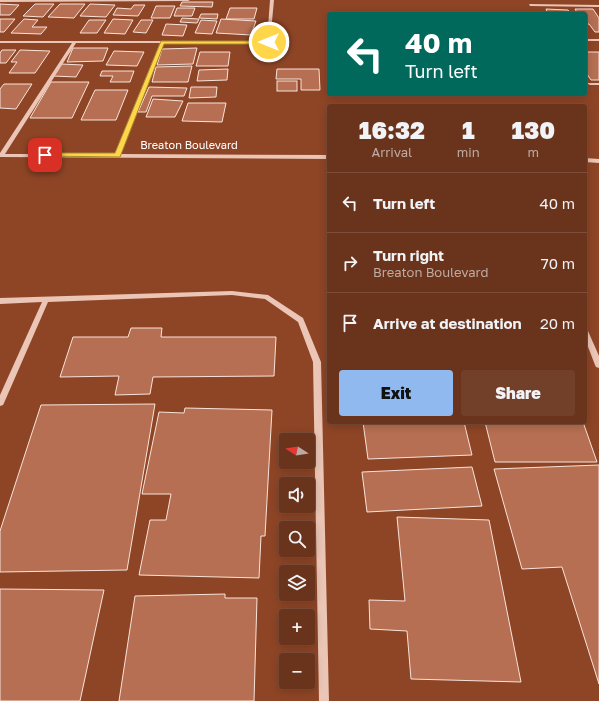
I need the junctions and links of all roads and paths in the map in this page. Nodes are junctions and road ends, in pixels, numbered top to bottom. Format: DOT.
graph roads {
  1 [pos="188,0"];
  2 [pos="272,0"];
  3 [pos="0,2"];
  4 [pos="530,5"];
  5 [pos="599,6"];
  6 [pos="587,40"];
  7 [pos="599,40"];
  8 [pos="0,42"];
  9 [pos="75,42"];
  10 [pos="162,42"];
  11 [pos="590,84"];
  12 [pos="599,84"];
  13 [pos="1,155"];
  14 [pos="117,155"];
  15 [pos="327,156"];
  16 [pos="587,160"];
  17 [pos="599,160"];
  18 [pos="46,300"];
  19 [pos="0,301"];
  20 [pos="587,336"];
  21 [pos="599,365"];
  22 [pos="0,403"];
  23 [pos="324,701"];
  1 -- 3 [label="street"];
  2 -- 10 [label="street"];
  4 -- 5 [label="street"];
  6 -- 7 [label="street"];
  8 -- 9 [label="street"];
  9 -- 10 [label="street"];
  9 -- 13 [label="street"];
  10 -- 14 [label="street"];
  11 -- 12 [label="street"];
  13 -- 14 [label="street, Breaton Boulevard"];
  14 -- 15 [label="street, Breaton Boulevard"];
  16 -- 17 [label="street"];
  18 -- 19 [label="street"];
  18 -- 22 [label="street"];
  18 -- 23 [label="street"];
  20 -- 21 [label="street"];
}
